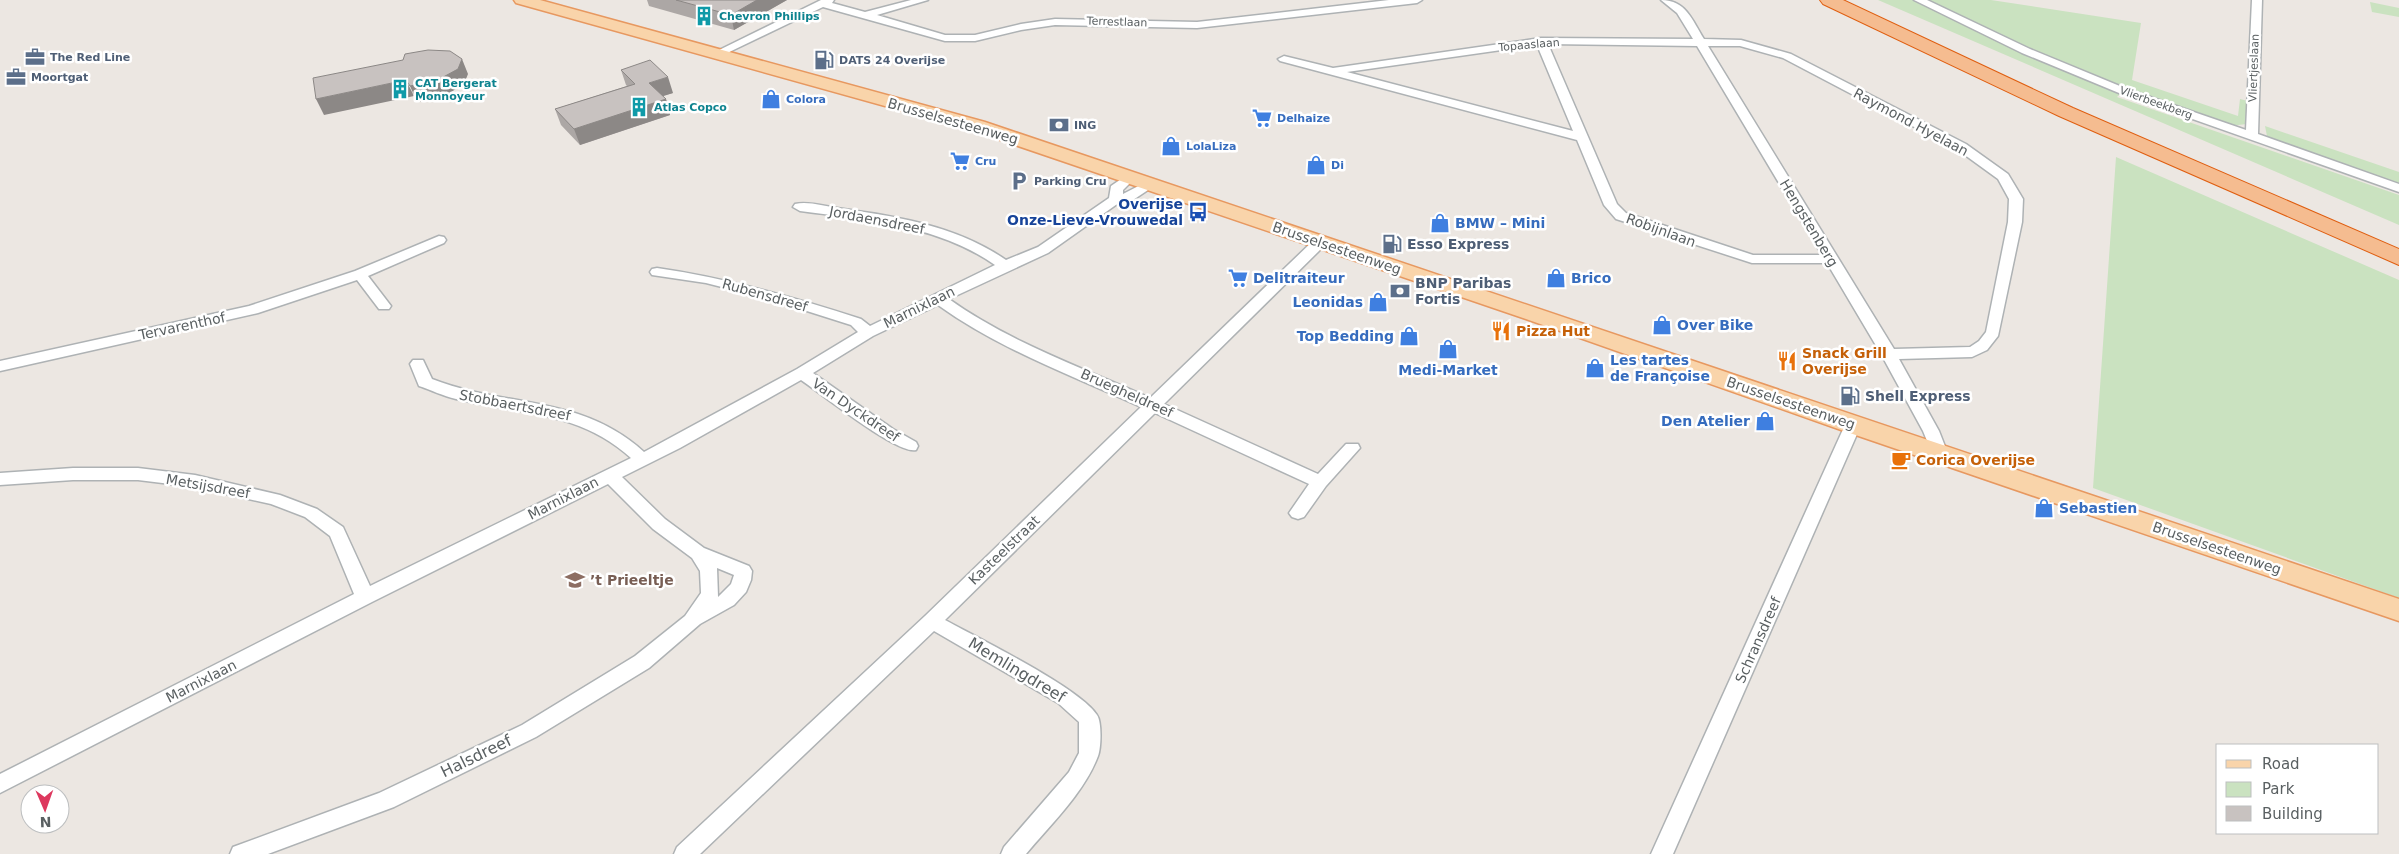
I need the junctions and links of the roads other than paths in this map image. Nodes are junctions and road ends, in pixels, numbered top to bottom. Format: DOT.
graph roads {
  1 [pos="522,0"];
  2 [pos="923,0"];
  3 [pos="1417,0"];
  4 [pos="1666,0"];
  5 [pos="1829,0"];
  6 [pos="1857,0"];
  7 [pos="1919,0"];
  8 [pos="2257,0"];
  9 [pos="826,2"];
  10 [pos="863,15"];
  11 [pos="1541,41"];
  12 [pos="1698,42"];
  13 [pos="717,54"];
  14 [pos="1284,59"];
  15 [pos="1361,66"];
  16 [pos="1334,72"];
  17 [pos="1366,81"];
  18 [pos="1580,137"];
  19 [pos="2252,137"];
  20 [pos="1130,177"];
  21 [pos="1150,184"];
  22 [pos="2399,188"];
  23 [pos="1116,199"];
  24 [pos="800,207"];
  25 [pos="439,240"];
  26 [pos="1320,242"];
  27 [pos="2399,242"];
  28 [pos="2399,258"];
  29 [pos="1832,259"];
  30 [pos="1005,266"];
  31 [pos="656,272"];
  32 [pos="360,274"];
  33 [pos="938,298"];
  34 [pos="384,306"];
  35 [pos="868,333"];
  36 [pos="1889,354"];
  37 [pos="418,364"];
  38 [pos="0,366"];
  39 [pos="802,374"];
  40 [pos="1154,404"];
  41 [pos="1852,425"];
  42 [pos="910,446"];
  43 [pos="1352,448"];
  44 [pos="1940,454"];
  45 [pos="643,460"];
  46 [pos="609,475"];
  47 [pos="0,479"];
  48 [pos="1320,482"];
  49 [pos="1298,513"];
  50 [pos="698,553"];
  51 [pos="365,598"];
  52 [pos="2399,610"];
  53 [pos="692,621"];
  54 [pos="932,621"];
  55 [pos="0,784"];
  56 [pos="241,854"];
  57 [pos="685,854"];
  58 [pos="1012,854"];
  59 [pos="1662,854"];
  1 -- 13 [label="main road, Brusselsesteenweg"];
  2 -- 10 [label="street"];
  3 -- 10 [label="street, Terrestlaan"];
  4 -- 12 [label="street, Hengstenberg"];
  5 -- 28 [label="highway"];
  6 -- 27 [label="highway"];
  7 -- 19 [label="street, Vlierbeekberg"];
  8 -- 19 [label="street, Vliertjeslaan"];
  9 -- 10 [label="street, Terrestlaan"];
  9 -- 13 [label="street"];
  11 -- 12 [label="street, Topaaslaan"];
  11 -- 15 [label="street, Topaaslaan"];
  11 -- 18 [label="street, Robijnlaan"];
  12 -- 29 [label="street, Hengstenberg"];
  12 -- 36 [label="street, Raymond Hyelaan"];
  13 -- 20 [label="main road, Brusselsesteenweg"];
  14 -- 16 [label="street, Topaaslaan"];
  15 -- 16 [label="street, Topaaslaan"];
  15 -- 17 [label="street"];
  16 -- 17 [label="street, Topaaslaan"];
  17 -- 18 [label="street, Topaaslaan"];
  18 -- 29 [label="street, Robijnlaan"];
  19 -- 22 [label="street, Vlierbeekberg"];
  20 -- 21 [label="main road, Brusselsesteenweg"];
  20 -- 23 [label="street, Marnixlaan"];
  21 -- 23 [label="street, Marnixlaan"];
  21 -- 26 [label="main road, Brusselsesteenweg"];
  23 -- 30 [label="street, Marnixlaan"];
  24 -- 30 [label="street, Jordaensdreef"];
  25 -- 32 [label="street, Tervarenthof"];
  26 -- 40 [label="street, Kasteelstraat"];
  26 -- 41 [label="main road, Brusselsesteenweg"];
  29 -- 36 [label="street, Hengstenberg"];
  30 -- 33 [label="street, Marnixlaan"];
  31 -- 35 [label="street, Rubensdreef"];
  32 -- 34 [label="street"];
  32 -- 38 [label="street, Tervarenthof"];
  33 -- 35 [label="street, Marnixlaan"];
  33 -- 40 [label="street, Bruegheldreef"];
  35 -- 39 [label="street, Marnixlaan"];
  36 -- 44 [label="street, Hengstenberg"];
  37 -- 45 [label="street, Stobbaertsdreef"];
  39 -- 42 [label="street, Van Dyckdreef"];
  39 -- 45 [label="street, Marnixlaan"];
  40 -- 48 [label="street, Bruegheldreef"];
  40 -- 54 [label="street, Kasteelstraat"];
  41 -- 44 [label="main road, Brusselsesteenweg"];
  41 -- 59 [label="street, Schransdreef"];
  43 -- 48 [label="street"];
  44 -- 52 [label="main road, Brusselsesteenweg"];
  45 -- 46 [label="street, Marnixlaan"];
  46 -- 50 [label="street, Halsdreef"];
  46 -- 51 [label="street, Marnixlaan"];
  47 -- 51 [label="street, Metsijsdreef"];
  48 -- 49 [label="street"];
  50 -- 53 [label="street, Halsdreef"];
  50 -- 53 [label="street, Halsdreef"];
  51 -- 55 [label="street, Marnixlaan"];
  53 -- 56 [label="street, Halsdreef"];
  54 -- 57 [label="street, Kasteelstraat"];
  54 -- 58 [label="street, Memlingdreef"];
}
